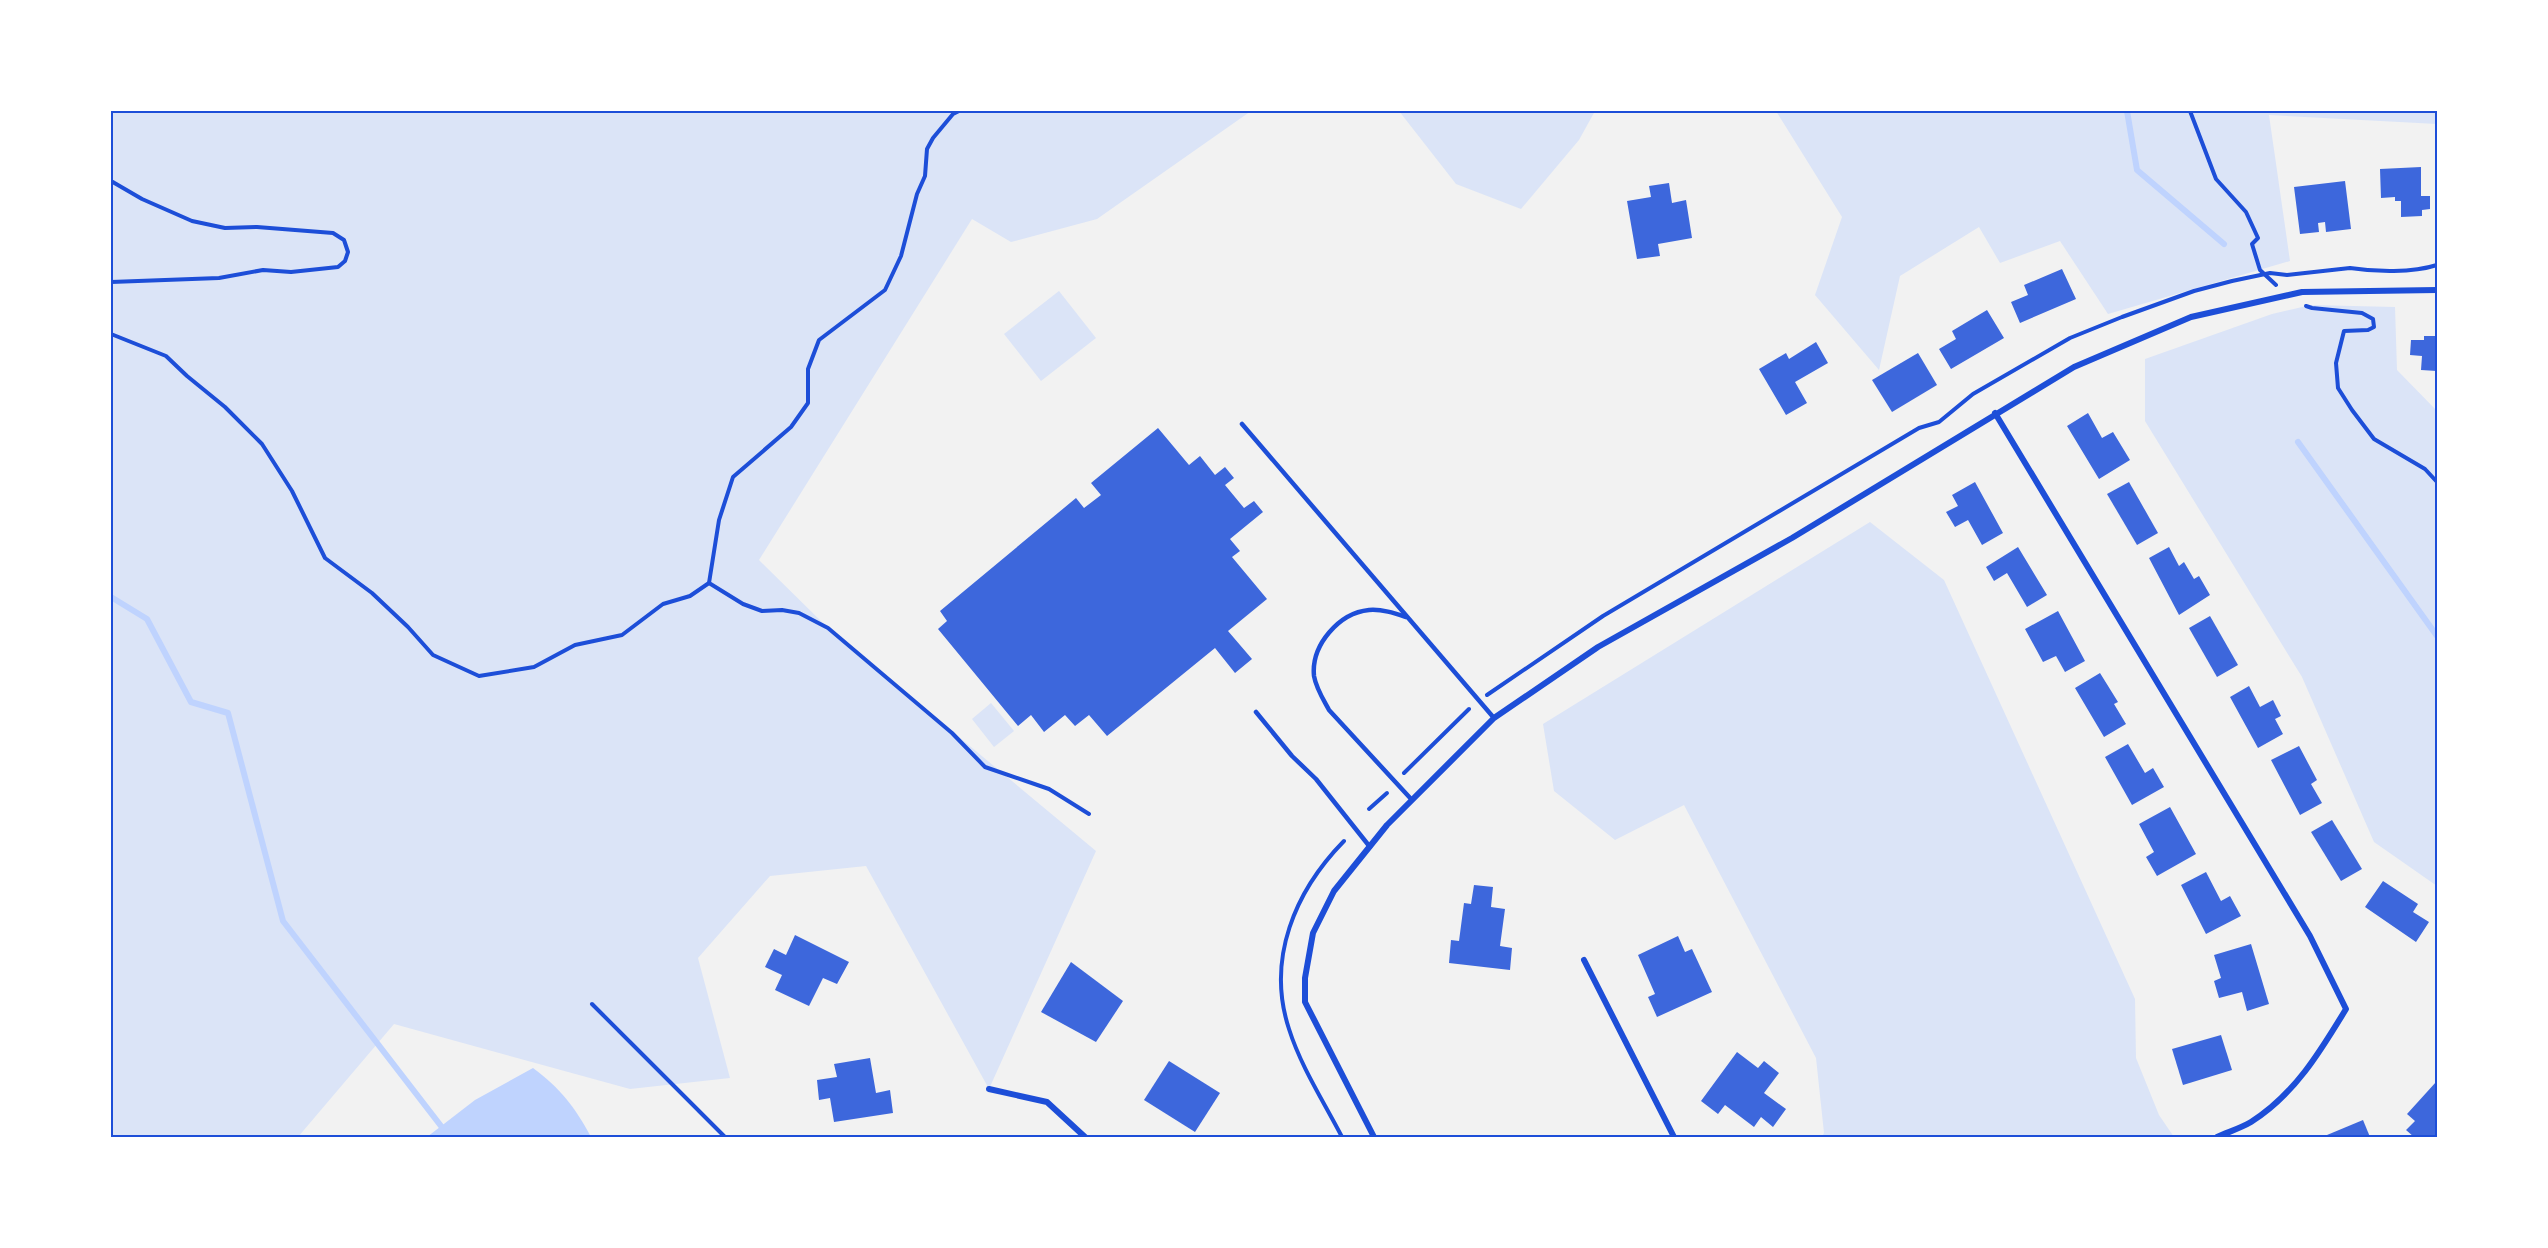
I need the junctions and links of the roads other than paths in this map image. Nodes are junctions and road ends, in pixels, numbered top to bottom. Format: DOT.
graph roads {
  1 [pos="2437,290"];
  2 [pos="1995,413"];
  3 [pos="1242,424"];
  4 [pos="1409,618"];
  5 [pos="1256,712"];
  6 [pos="1494,718"];
  7 [pos="1412,800"];
  8 [pos="1370,847"];
  9 [pos="1584,960"];
  10 [pos="988,1089"];
  11 [pos="1085,1137"];
  12 [pos="1374,1137"];
  13 [pos="1674,1137"];
  14 [pos="2217,1137"];
  1 -- 2 [label="street"];
  2 -- 6 [label="street"];
  2 -- 14 [label="street"];
  3 -- 4 [label="lane"];
  4 -- 6 [label="lane"];
  4 -- 7 [label="lane"];
  5 -- 8 [label="lane"];
  6 -- 7 [label="street"];
  7 -- 8 [label="street"];
  8 -- 12 [label="street"];
  9 -- 13 [label="street"];
  10 -- 11 [label="street"];
}
